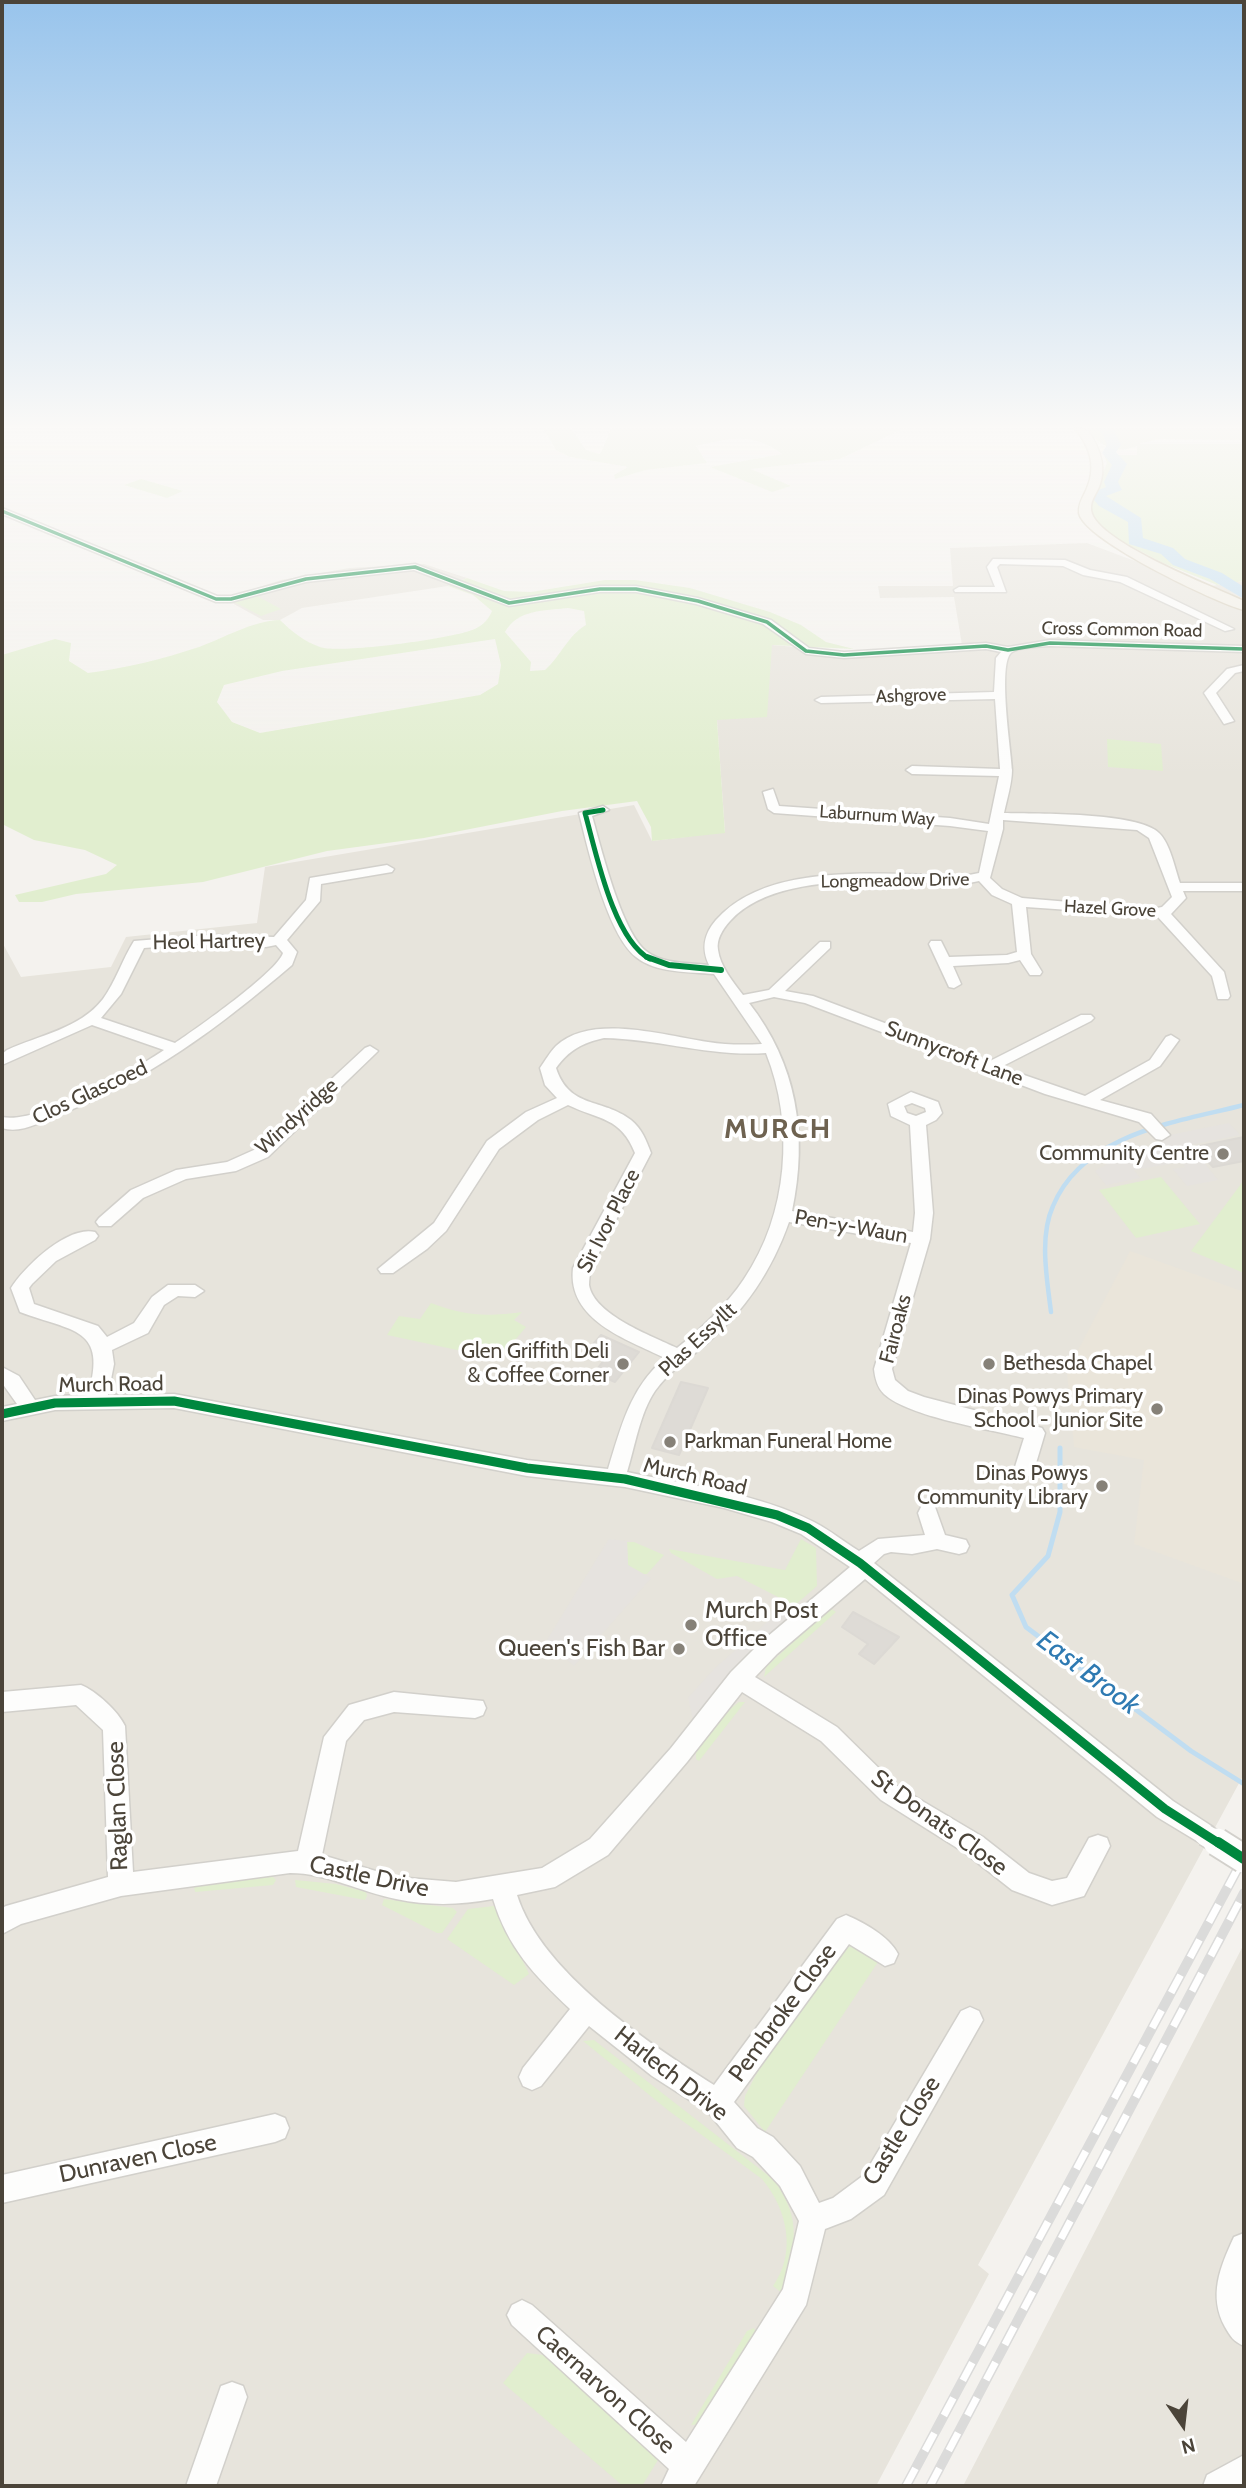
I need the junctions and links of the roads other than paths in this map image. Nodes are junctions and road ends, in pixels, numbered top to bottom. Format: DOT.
graph roads {
  1 [pos="83,544"];
  2 [pos="1117,544"];
  3 [pos="959,590"];
  4 [pos="1244,606"];
  5 [pos="1244,624"];
  6 [pos="1229,629"];
  7 [pos="1183,646"];
  8 [pos="1244,649"];
  9 [pos="1008,650"];
  10 [pos="1244,668"];
  11 [pos="1001,695"];
  12 [pos="821,699"];
  13 [pos="1228,721"];
  14 [pos="912,769"];
  15 [pos="1006,773"];
  16 [pos="769,792"];
  17 [pos="603,810"];
  18 [pos="997,822"];
  19 [pos="387,869"];
  20 [pos="983,878"];
  21 [pos="1176,887"];
  22 [pos="1244,887"];
  23 [pos="1019,902"];
  24 [pos="1161,912"];
  25 [pos="279,940"];
  26 [pos="936,944"];
  27 [pos="825,945"];
  28 [pos="1024,954"];
  29 [pos="944,962"];
  30 [pos="721,970"];
  31 [pos="1035,972"];
  32 [pos="954,984"];
  33 [pos="774,993"];
  34 [pos="1223,996"];
  35 [pos="741,1000"];
  36 [pos="1086,1018"];
  37 [pos="91,1019"];
  38 [pos="1171,1040"];
  39 [pos="770,1048"];
  40 [pos="175,1049"];
  41 [pos="370,1051"];
  42 [pos="2,1060"];
  43 [pos="987,1068"];
  44 [pos="567,1099"];
  45 [pos="1089,1100"];
  46 [pos="2,1122"];
  47 [pos="918,1122"];
  48 [pos="1161,1135"];
  49 [pos="782,1214"];
  50 [pos="921,1239"];
  51 [pos="387,1269"];
  52 [pos="195,1291"];
  53 [pos="105,1346"];
  54 [pos="680,1357"];
  55 [pos="2,1374"];
  56 [pos="96,1402"];
  57 [pos="29,1406"];
  58 [pos="2,1414"];
  59 [pos="1024,1469"];
  60 [pos="615,1478"];
  61 [pos="928,1513"];
  62 [pos="937,1541"];
  63 [pos="959,1546"];
  64 [pos="862,1565"];
  65 [pos="739,1679"];
  66 [pos="2,1702"];
  67 [pos="475,1708"];
  68 [pos="1098,1846"];
  69 [pos="1244,1859"];
  70 [pos="308,1862"];
  71 [pos="121,1885"];
  72 [pos="502,1887"];
  73 [pos="2,1922"];
  74 [pos="885,1954"];
  75 [pos="587,2008"];
  76 [pos="970,2020"];
  77 [pos="532,2077"];
  78 [pos="717,2103"];
  79 [pos="275,2129"];
  80 [pos="2,2189"];
  81 [pos="813,2219"];
  82 [pos="1244,2247"];
  83 [pos="522,2315"];
  84 [pos="1244,2331"];
  85 [pos="232,2397"];
  86 [pos="1244,2470"];
  87 [pos="682,2476"];
  88 [pos="201,2486"];
  89 [pos="1218,2486"];
  1 -- 9 [label="street, Cross Common Road"];
  2 -- 4 [label="main road"];
  3 -- 6 [label="street"];
  5 -- 6 [label="street, Cross Common Road"];
  6 -- 7 [label="street, Cross Common Road"];
  7 -- 8 [label="street, Cross Common Road"];
  7 -- 9 [label="street, Cross Common Road"];
  9 -- 11 [label="street, Longmeadow Drive"];
  10 -- 13 [label="street"];
  11 -- 12 [label="street, Ashgrove"];
  11 -- 15 [label="street, Longmeadow Drive"];
  14 -- 15 [label="street"];
  15 -- 18 [label="street, Longmeadow Drive"];
  16 -- 18 [label="street, Laburnum Way"];
  17 -- 30 [label="street"];
  18 -- 20 [label="street, Longmeadow Drive"];
  18 -- 21 [label="street, Hazel Grove"];
  19 -- 25 [label="street, Heol Hartrey"];
  20 -- 23 [label="street, Hazel Grove"];
  20 -- 30 [label="street, Longmeadow Drive"];
  21 -- 22 [label="street"];
  21 -- 24 [label="street, Hazel Grove"];
  23 -- 24 [label="street, Hazel Grove"];
  23 -- 28 [label="street"];
  24 -- 34 [label="street"];
  25 -- 37 [label="street, Heol Hartrey"];
  25 -- 40 [label="street, Clos Glascoed"];
  26 -- 29 [label="street"];
  27 -- 33 [label="street"];
  28 -- 29 [label="street"];
  28 -- 31 [label="street"];
  29 -- 32 [label="street"];
  30 -- 35 [label="street, Plas Essyllt"];
  33 -- 35 [label="street, Sunnycroft Lane"];
  33 -- 43 [label="street, Sunnycroft Lane"];
  35 -- 39 [label="street, Plas Essyllt"];
  36 -- 43 [label="street"];
  37 -- 40 [label="street, Clos Glascoed"];
  37 -- 42 [label="street, Heol Hartrey"];
  38 -- 45 [label="street"];
  39 -- 44 [label="street"];
  39 -- 49 [label="street, Plas Essyllt"];
  40 -- 46 [label="street, Clos Glascoed"];
  41 -- 53 [label="street, Windyridge"];
  43 -- 45 [label="street, Sunnycroft Lane"];
  44 -- 51 [label="street"];
  44 -- 54 [label="street, Sir Ivor Place"];
  45 -- 48 [label="street, Sunnycroft Lane"];
  47 -- 50 [label="street, Fairoaks"];
  49 -- 50 [label="street, Pen-y-Waun"];
  49 -- 54 [label="street, Plas Essyllt"];
  50 -- 59 [label="street, Fairoaks"];
  52 -- 53 [label="street"];
  53 -- 56 [label="street"];
  54 -- 60 [label="street, Plas Essyllt"];
  55 -- 57 [label="street, Murch Road"];
  56 -- 57 [label="street, Murch Road"];
  56 -- 60 [label="street, Murch Road"];
  57 -- 58 [label="street"];
  60 -- 64 [label="street, Murch Road"];
  61 -- 62 [label="street"];
  62 -- 63 [label="street, Castle Drive"];
  62 -- 64 [label="street, Castle Drive"];
  64 -- 65 [label="street, Castle Drive"];
  64 -- 69 [label="street, Murch Road, bridge"];
  65 -- 68 [label="street, St Donats Close"];
  65 -- 72 [label="street, Castle Drive"];
  66 -- 71 [label="street, Raglan Close"];
  67 -- 70 [label="street"];
  70 -- 71 [label="street, Castle Drive"];
  70 -- 72 [label="street, Castle Drive"];
  71 -- 73 [label="street, Castle Drive"];
  72 -- 75 [label="street, Harlech Drive"];
  74 -- 78 [label="street, Pembroke Close"];
  75 -- 77 [label="street"];
  75 -- 78 [label="street, Harlech Drive"];
  76 -- 81 [label="street, Castle Close"];
  78 -- 81 [label="street, Harlech Drive"];
  79 -- 80 [label="street, Dunraven Close"];
  81 -- 87 [label="street"];
  82 -- 84 [label="street"];
  83 -- 87 [label="street, Caernarvon Close"];
  85 -- 88 [label="street"];
  86 -- 89 [label="street"];
}
